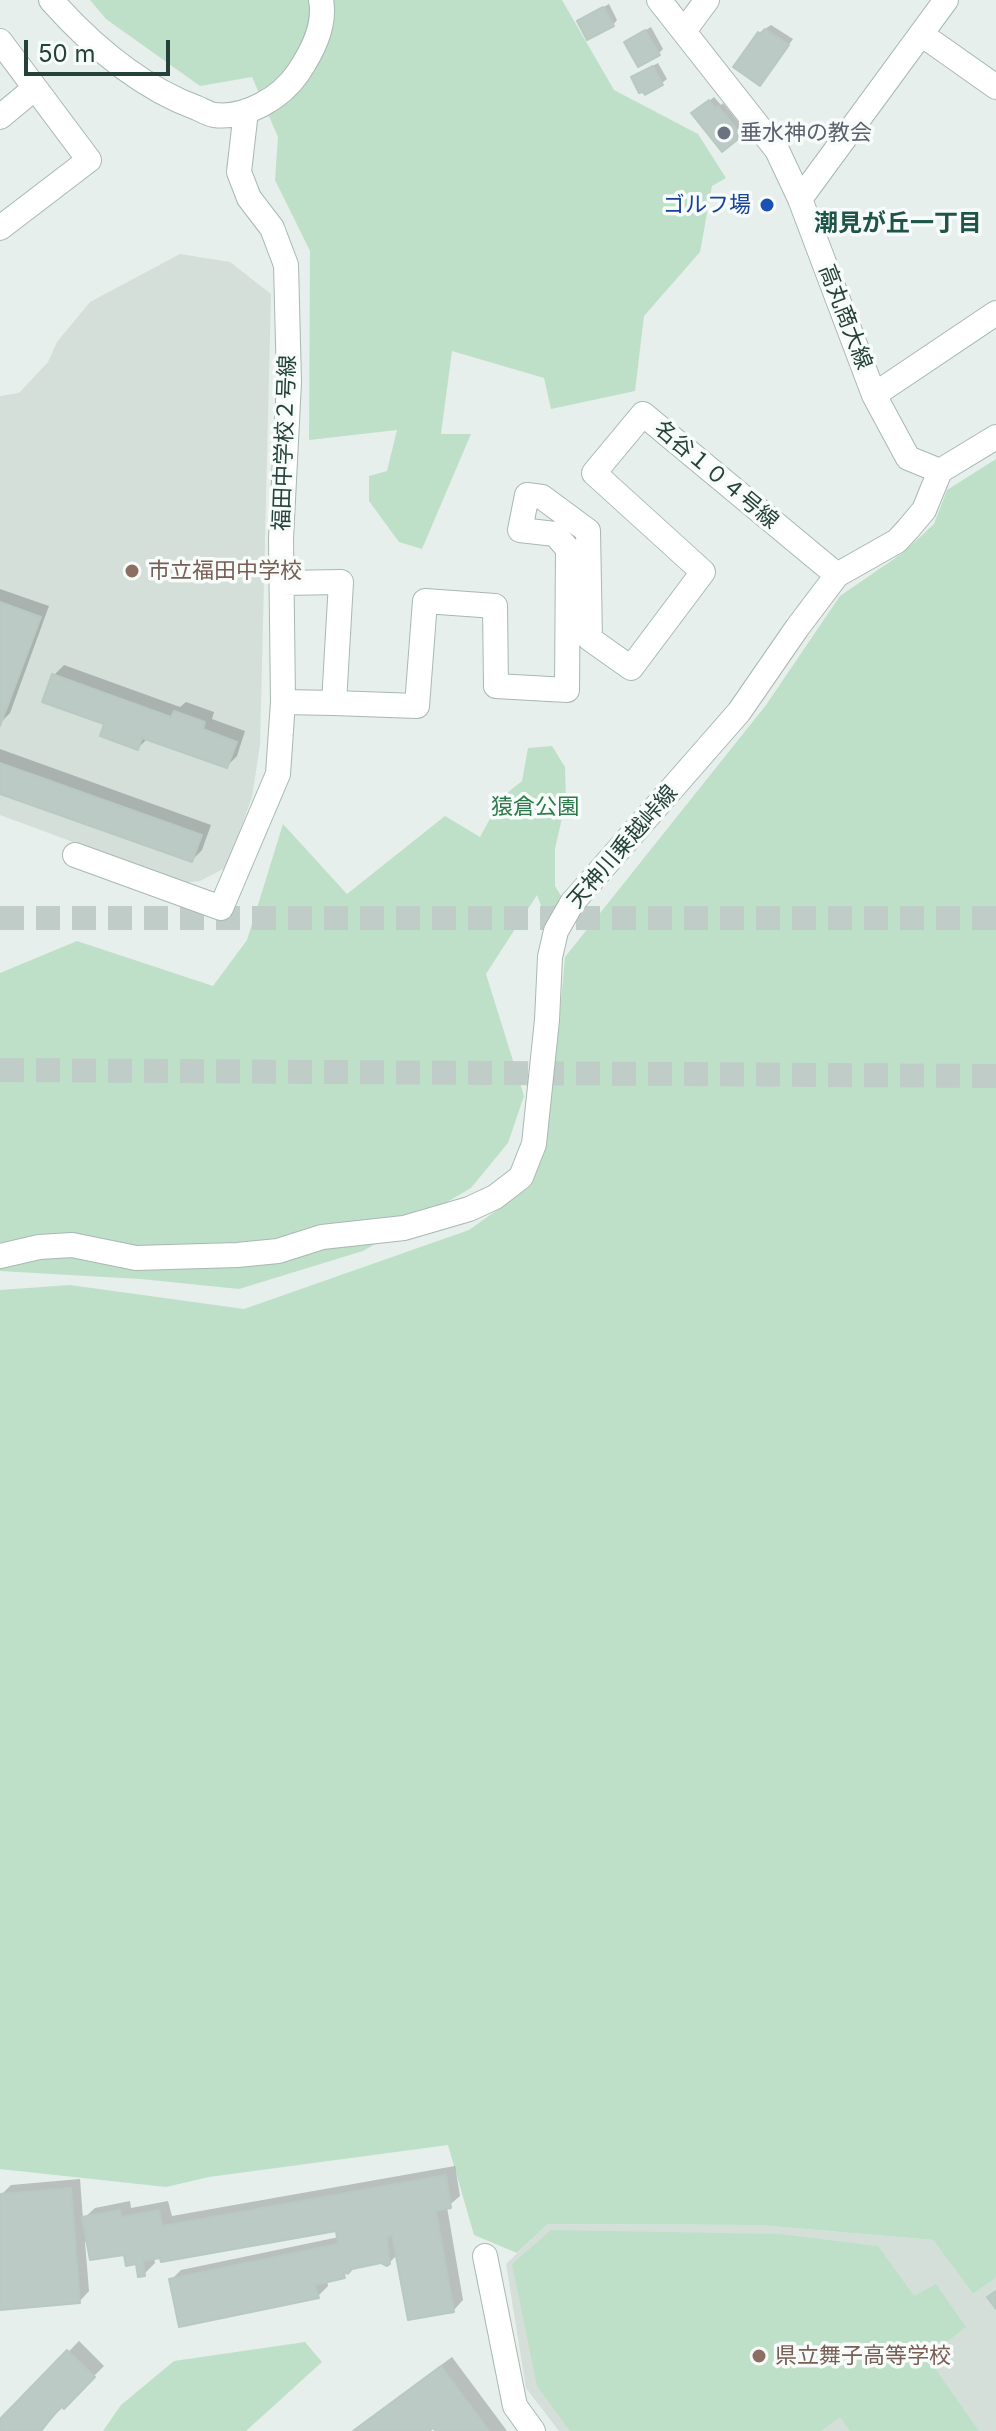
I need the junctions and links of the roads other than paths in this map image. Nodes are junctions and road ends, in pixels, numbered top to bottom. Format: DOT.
graph roads {
  1 [pos="51,0"];
  2 [pos="321,0"];
  3 [pos="659,0"];
  4 [pos="707,0"];
  5 [pos="946,0"];
  6 [pos="684,31"];
  7 [pos="921,34"];
  8 [pos="0,41"];
  9 [pos="996,87"];
  10 [pos="35,88"];
  11 [pos="246,111"];
  12 [pos="0,117"];
  13 [pos="800,199"];
  14 [pos="0,228"];
  15 [pos="996,313"];
  16 [pos="874,395"];
  17 [pos="996,437"];
  18 [pos="940,471"];
  19 [pos="837,575"];
  20 [pos="282,583"];
  21 [pos="283,702"];
  22 [pos="334,703"];
  23 [pos="75,855"];
  24 [pos="0,1256"];
  25 [pos="485,2256"];
  26 [pos="533,2431"];
  1 -- 11 [label="street"];
  2 -- 11 [label="street"];
  3 -- 6 [label="street, 高丸商大線"];
  4 -- 6 [label="street"];
  5 -- 7 [label="street"];
  6 -- 13 [label="street, 高丸商大線"];
  7 -- 9 [label="street"];
  7 -- 13 [label="street"];
  8 -- 10 [label="street"];
  10 -- 12 [label="street"];
  10 -- 14 [label="street"];
  11 -- 20 [label="street, 福田中学校２号線"];
  13 -- 16 [label="street, 高丸商大線"];
  15 -- 16 [label="street"];
  16 -- 18 [label="street"];
  17 -- 18 [label="street"];
  18 -- 19 [label="street, 天神川乗越峠線"];
  19 -- 22 [label="street, 名谷１０４号線"];
  19 -- 24 [label="street, 天神川乗越峠線"];
  20 -- 21 [label="street, 福田中学校２号線"];
  20 -- 22 [label="street"];
  21 -- 22 [label="street"];
  21 -- 23 [label="street, 福田中学校２号線"];
  25 -- 26 [label="street"];
}
